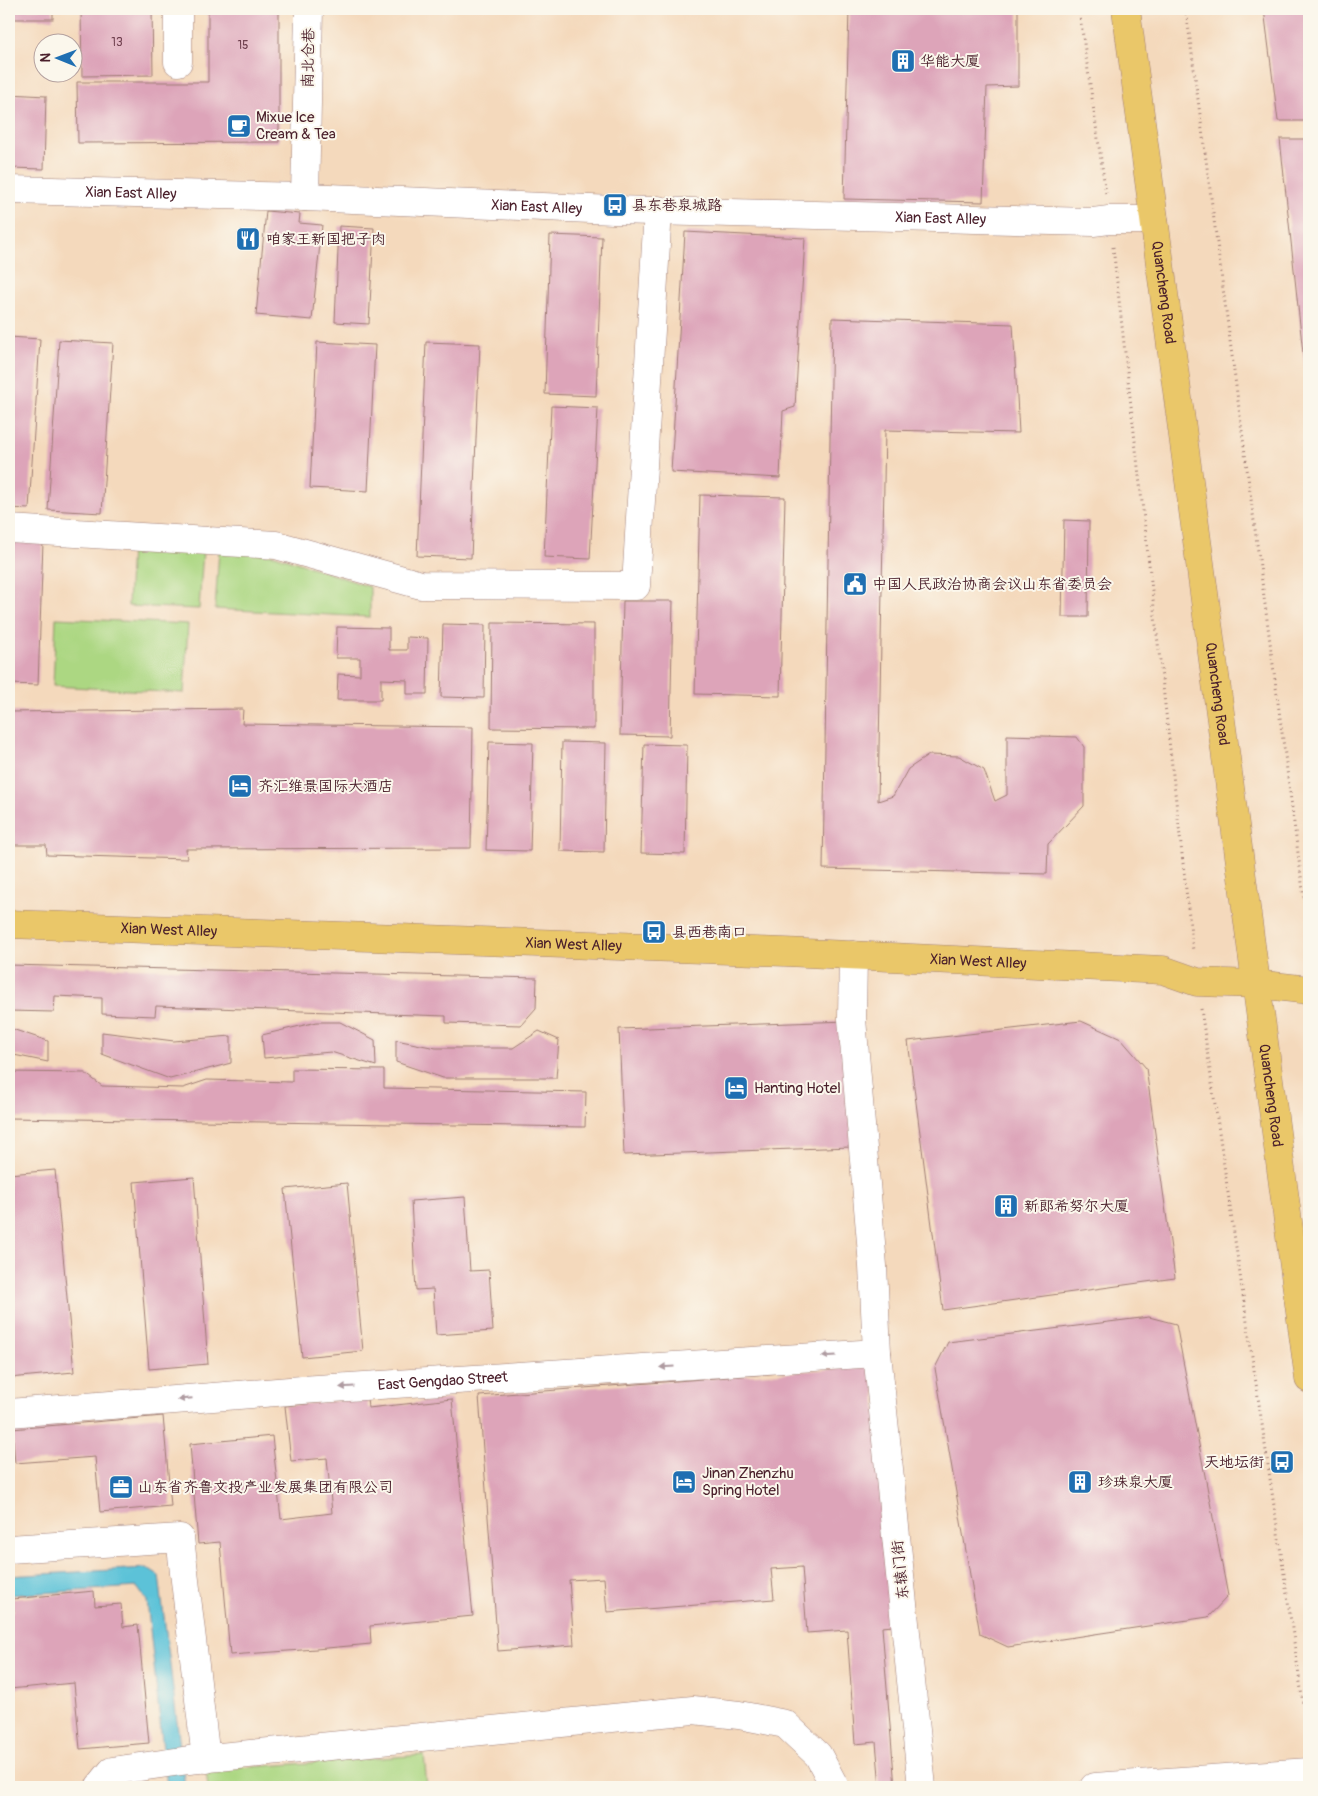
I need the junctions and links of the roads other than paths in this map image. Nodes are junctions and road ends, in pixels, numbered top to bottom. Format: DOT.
graph roads {
  1 [pos="178,9"];
  2 [pos="309,9"];
  3 [pos="1126,9"];
  4 [pos="178,62"];
  5 [pos="9,190"];
  6 [pos="305,197"];
  7 [pos="658,210"];
  8 [pos="1154,220"];
  9 [pos="9,529"];
  10 [pos="9,924"];
  11 [pos="853,955"];
  12 [pos="1256,984"];
  13 [pos="1309,990"];
  14 [pos="877,1353"];
  15 [pos="1309,1379"];
  16 [pos="9,1413"];
  17 [pos="9,1549"];
  18 [pos="198,1759"];
  19 [pos="1309,1772"];
  20 [pos="106,1779"];
  21 [pos="835,1787"];
  22 [pos="922,1787"];
  23 [pos="1094,1787"];
  1 -- 4 [label="street"];
  2 -- 6 [label="street, 南北仓巷"];
  3 -- 8 [label="main road, Quancheng Road"];
  5 -- 6 [label="street, Xian East Alley"];
  6 -- 7 [label="street, Xian East Alley"];
  7 -- 8 [label="street, Xian East Alley"];
  7 -- 9 [label="street"];
  8 -- 12 [label="main road, Quancheng Road"];
  10 -- 11 [label="main road, Xian West Alley"];
  11 -- 12 [label="main road, Xian West Alley"];
  11 -- 14 [label="street, 东辕门街"];
  12 -- 13 [label="main road, Xian West Alley"];
  12 -- 15 [label="main road, Quancheng Road"];
  14 -- 16 [label="street, East Gengdao Street, one-way"];
  14 -- 22 [label="street, 东辕门街"];
  17 -- 18 [label="street"];
  18 -- 20 [label="street"];
  18 -- 21 [label="street"];
  19 -- 23 [label="street"];
}
